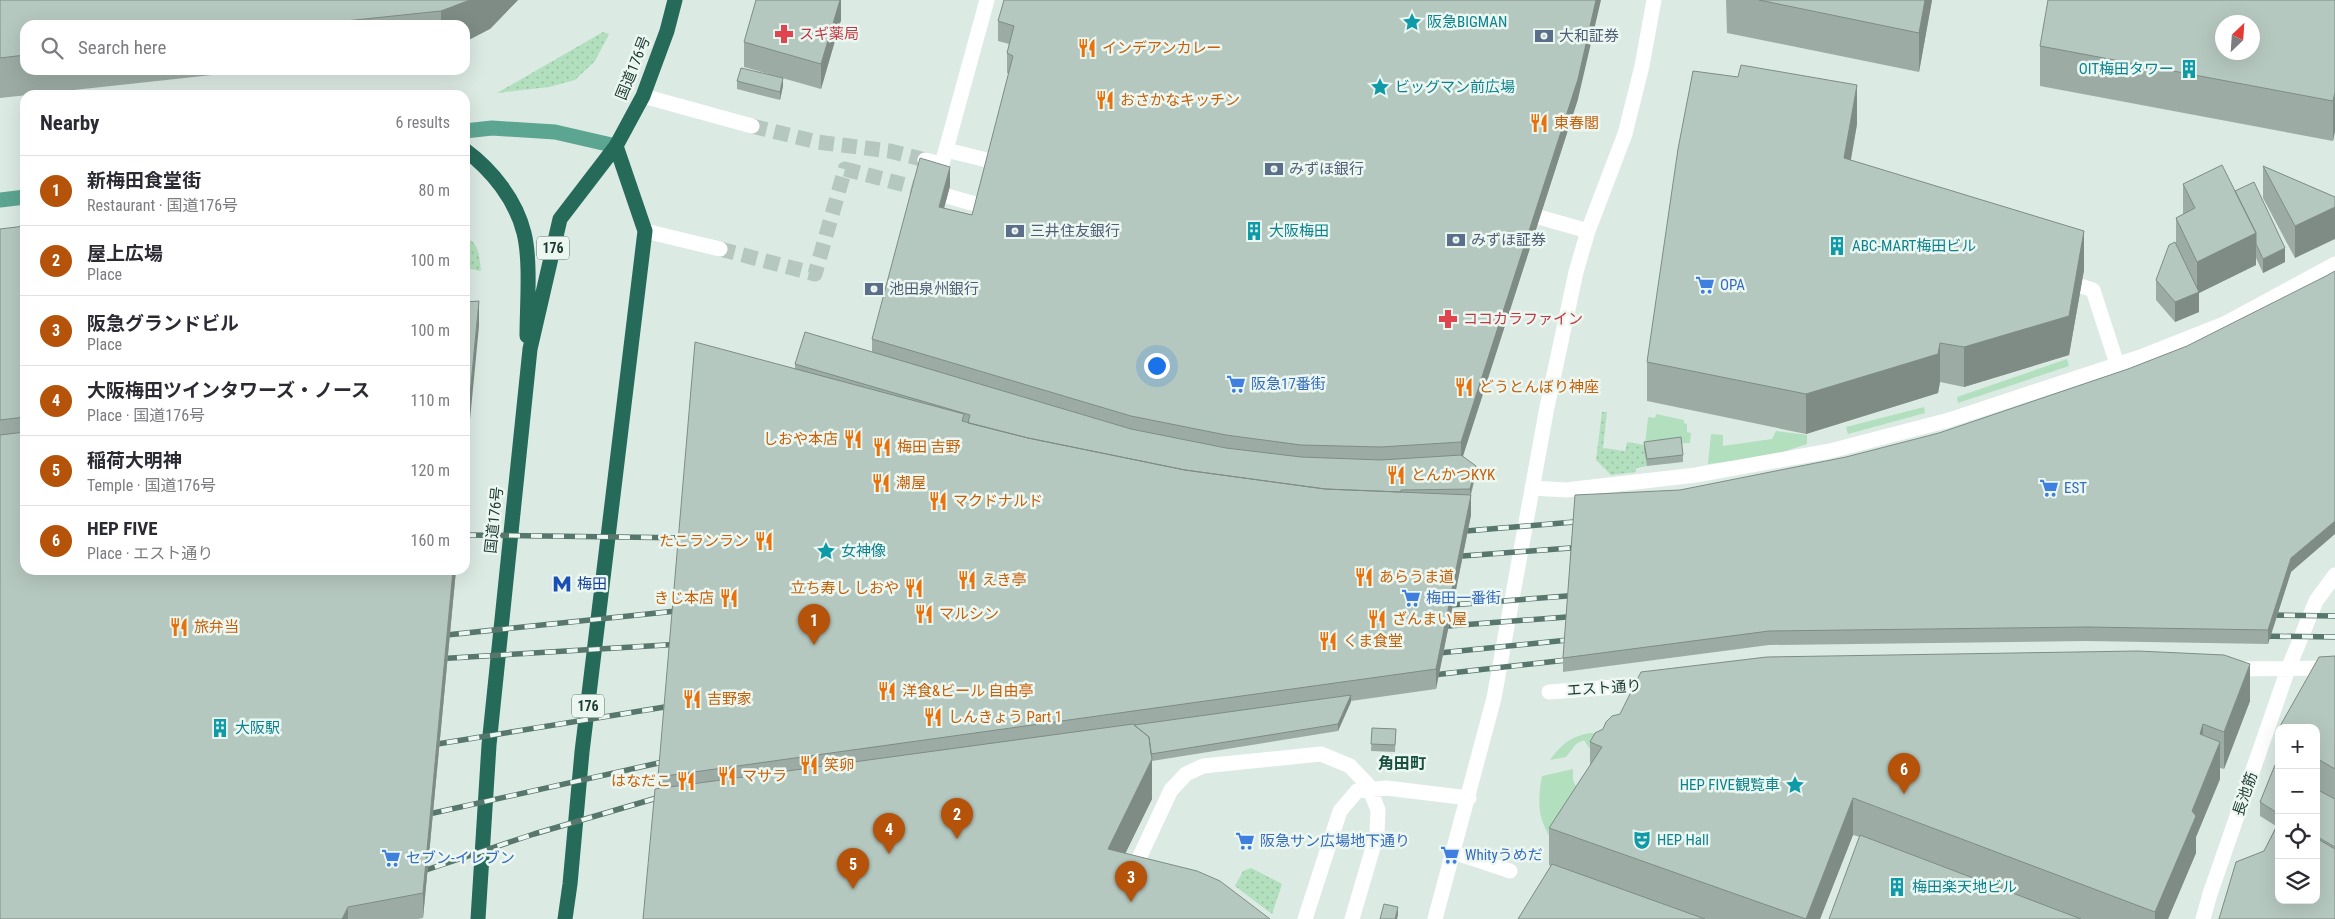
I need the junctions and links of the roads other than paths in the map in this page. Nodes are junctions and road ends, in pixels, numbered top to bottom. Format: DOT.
graph roads {
  1 [pos="675,0"];
  2 [pos="987,0"];
  3 [pos="1654,0"];
  4 [pos="642,96"];
  5 [pos="752,126"];
  6 [pos="470,130"];
  7 [pos="616,146"];
  8 [pos="946,150"];
  9 [pos="470,154"];
  10 [pos="926,160"];
  11 [pos="991,161"];
  12 [pos="948,196"];
  13 [pos="20,198"];
  14 [pos="0,200"];
  15 [pos="979,205"];
  16 [pos="1540,217"];
  17 [pos="645,231"];
  18 [pos="1588,231"];
  19 [pos="720,249"];
  20 [pos="2335,264"];
  21 [pos="2081,286"];
  22 [pos="2117,364"];
  23 [pos="527,367"];
  24 [pos="1532,488"];
  25 [pos="2335,576"];
  26 [pos="2335,668"];
  27 [pos="2213,669"];
  28 [pos="2288,669"];
  29 [pos="1670,683"];
  30 [pos="1549,692"];
  31 [pos="1469,798"];
  32 [pos="1453,852"];
  33 [pos="1510,871"];
  34 [pos="1127,884"];
  35 [pos="478,919"];
  36 [pos="565,919"];
  37 [pos="1305,919"];
  38 [pos="1352,919"];
  39 [pos="1434,919"];
  40 [pos="2203,919"];
  1 -- 4 [label="highway, 国道176号 / 176"];
  2 -- 8 [label="street"];
  3 -- 18 [label="street"];
  4 -- 5 [label="street"];
  4 -- 7 [label="highway, 国道176号 / 176"];
  6 -- 7 [label="main road"];
  7 -- 17 [label="highway, 176"];
  7 -- 23 [label="highway, 国道176号 / 176"];
  8 -- 10 [label="street"];
  8 -- 11 [label="street"];
  9 -- 23 [label="highway"];
  12 -- 15 [label="street"];
  13 -- 14 [label="main road"];
  16 -- 18 [label="street"];
  17 -- 19 [label="street"];
  17 -- 36 [label="highway, 176"];
  18 -- 24 [label="street"];
  20 -- 22 [label="street"];
  21 -- 22 [label="street"];
  22 -- 24 [label="street"];
  23 -- 35 [label="highway, 国道176号 / 176"];
  24 -- 31 [label="street"];
  25 -- 28 [label="street, 長池筋"];
  26 -- 28 [label="street"];
  27 -- 28 [label="street"];
  28 -- 40 [label="street, 長池筋"];
  29 -- 30 [label="street, エスト通り"];
  31 -- 32 [label="street"];
  31 -- 37 [label="street"];
  32 -- 33 [label="street"];
  32 -- 39 [label="street"];
  34 -- 38 [label="street"];
}
